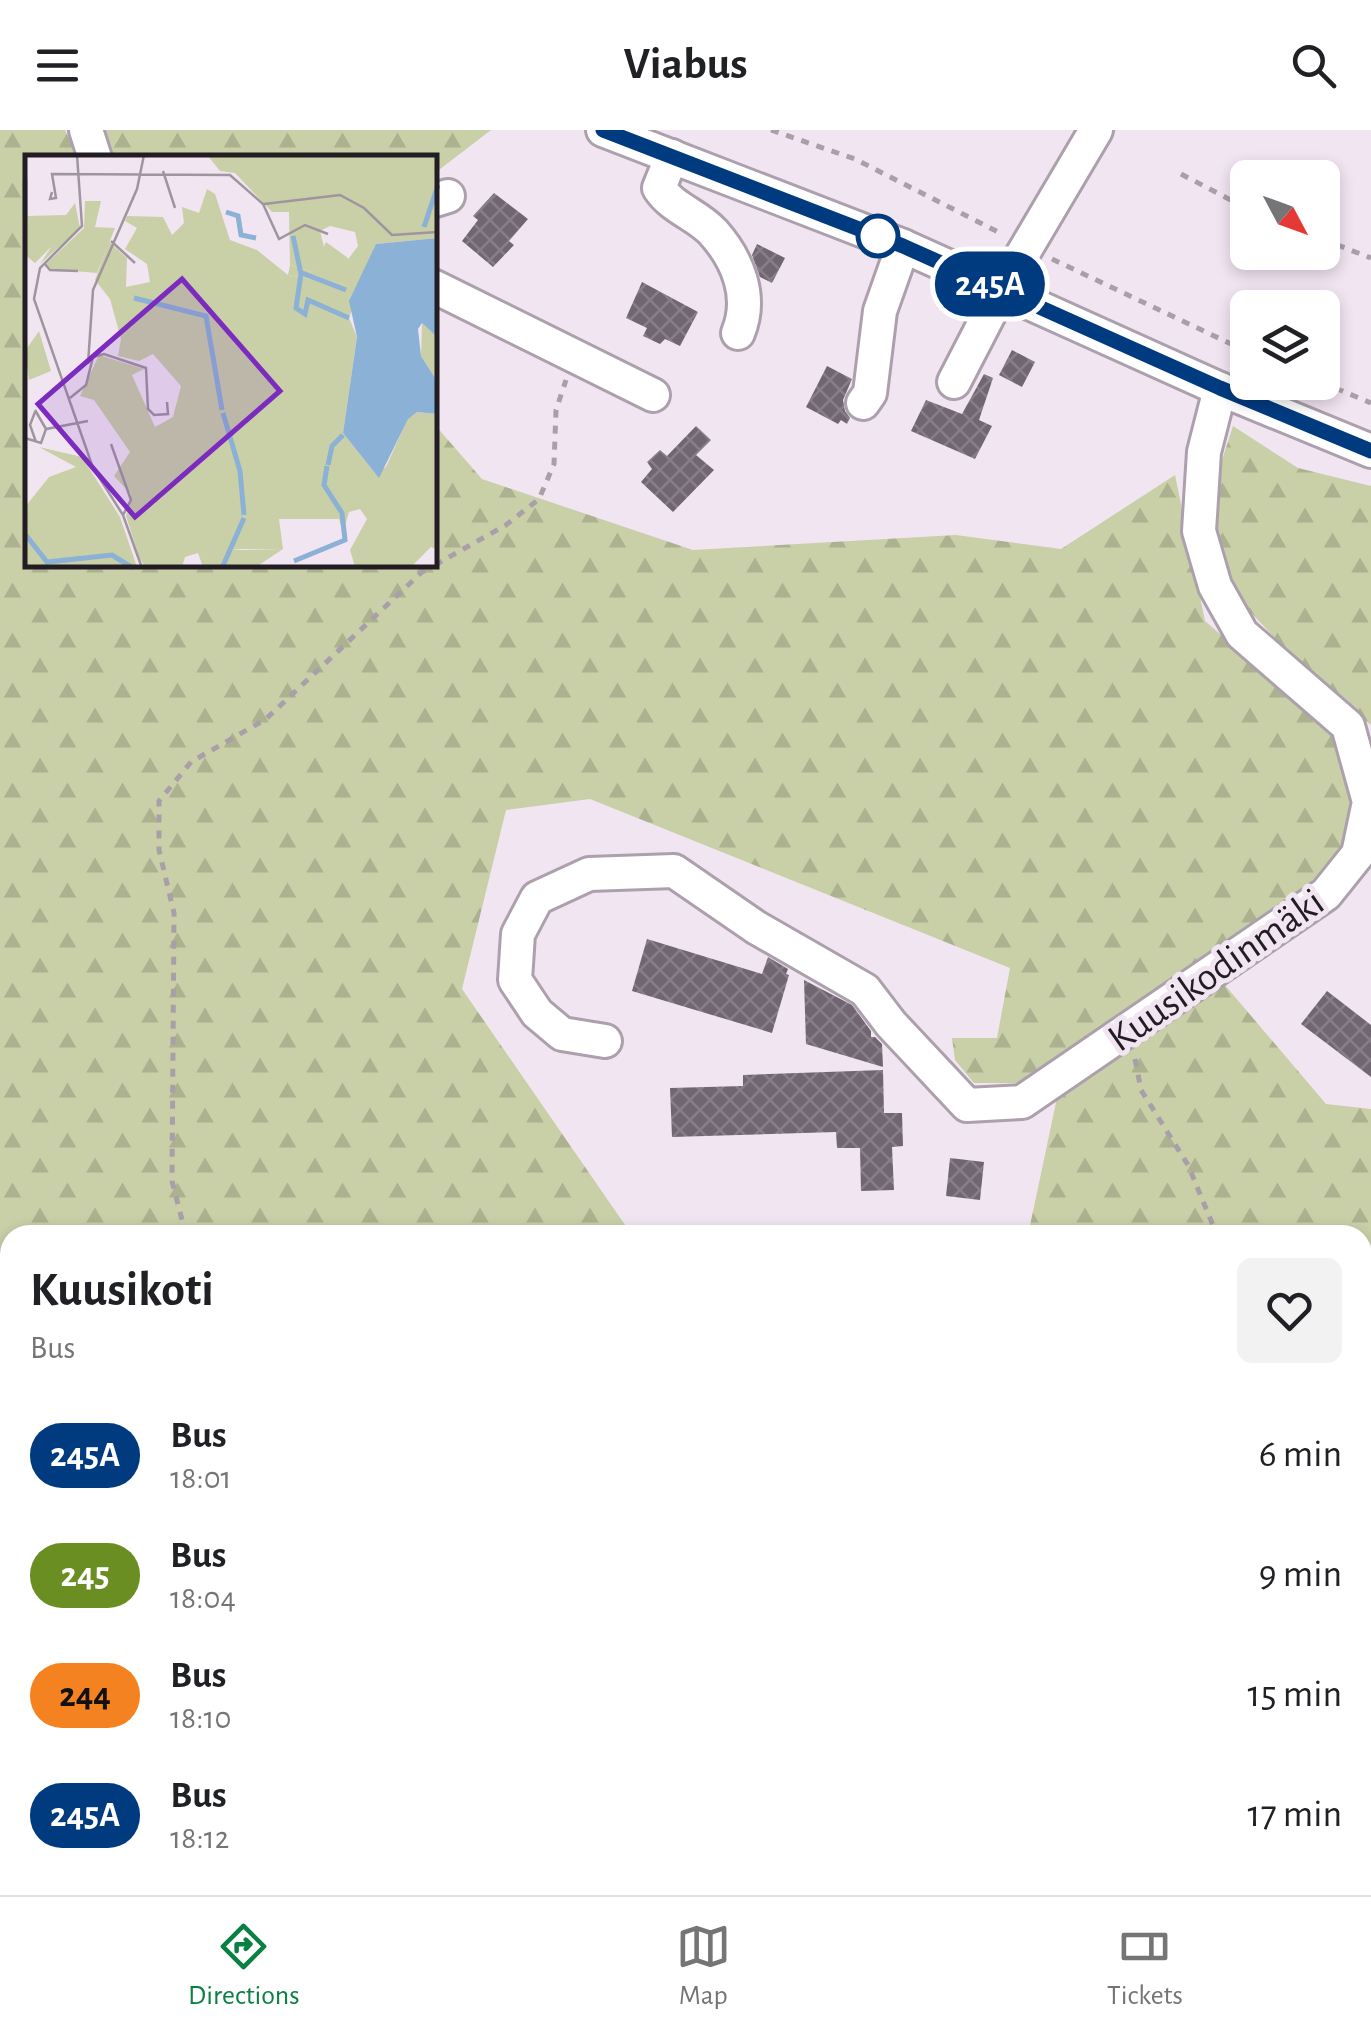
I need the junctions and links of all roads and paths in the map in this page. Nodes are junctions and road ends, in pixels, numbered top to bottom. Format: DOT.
graph roads {
  1 [pos="86,130"];
  2 [pos="603,130"];
  3 [pos="1096,130"];
  4 [pos="94,155"];
  5 [pos="672,156"];
  6 [pos="1181,174"];
  7 [pos="1230,200"];
  8 [pos="903,246"];
  9 [pos="1340,246"];
  10 [pos="1371,258"];
  11 [pos="438,288"];
  12 [pos="1002,289"];
  13 [pos="738,333"];
  14 [pos="574,356"];
  15 [pos="954,382"];
  16 [pos="1220,388"];
  17 [pos="1340,390"];
  18 [pos="653,395"];
  19 [pos="864,403"];
  20 [pos="1371,403"];
  21 [pos="1371,452"];
  22 [pos="438,563"];
  23 [pos="429,568"];
  24 [pos="1360,736"];
  25 [pos="1129,1032"];
  26 [pos="605,1041"];
  27 [pos="183,1225"];
  28 [pos="1213,1225"];
  1 -- 4 [label="street"];
  2 -- 5 [label="street"];
  3 -- 12 [label="street"];
  5 -- 8 [label="street"];
  5 -- 13 [label="street"];
  6 -- 7 [label="path"];
  8 -- 12 [label="street"];
  8 -- 19 [label="street"];
  9 -- 10 [label="path"];
  11 -- 14 [label="street"];
  12 -- 15 [label="street"];
  12 -- 16 [label="street"];
  14 -- 18 [label="street"];
  14 -- 22 [label="path"];
  16 -- 21 [label="street"];
  16 -- 24 [label="street, Kuusikodinmäki"];
  17 -- 20 [label="path"];
  23 -- 27 [label="path"];
  24 -- 25 [label="street, Kuusikodinmäki"];
  25 -- 26 [label="street, Kuusikodinmäki"];
  25 -- 28 [label="path"];
}
